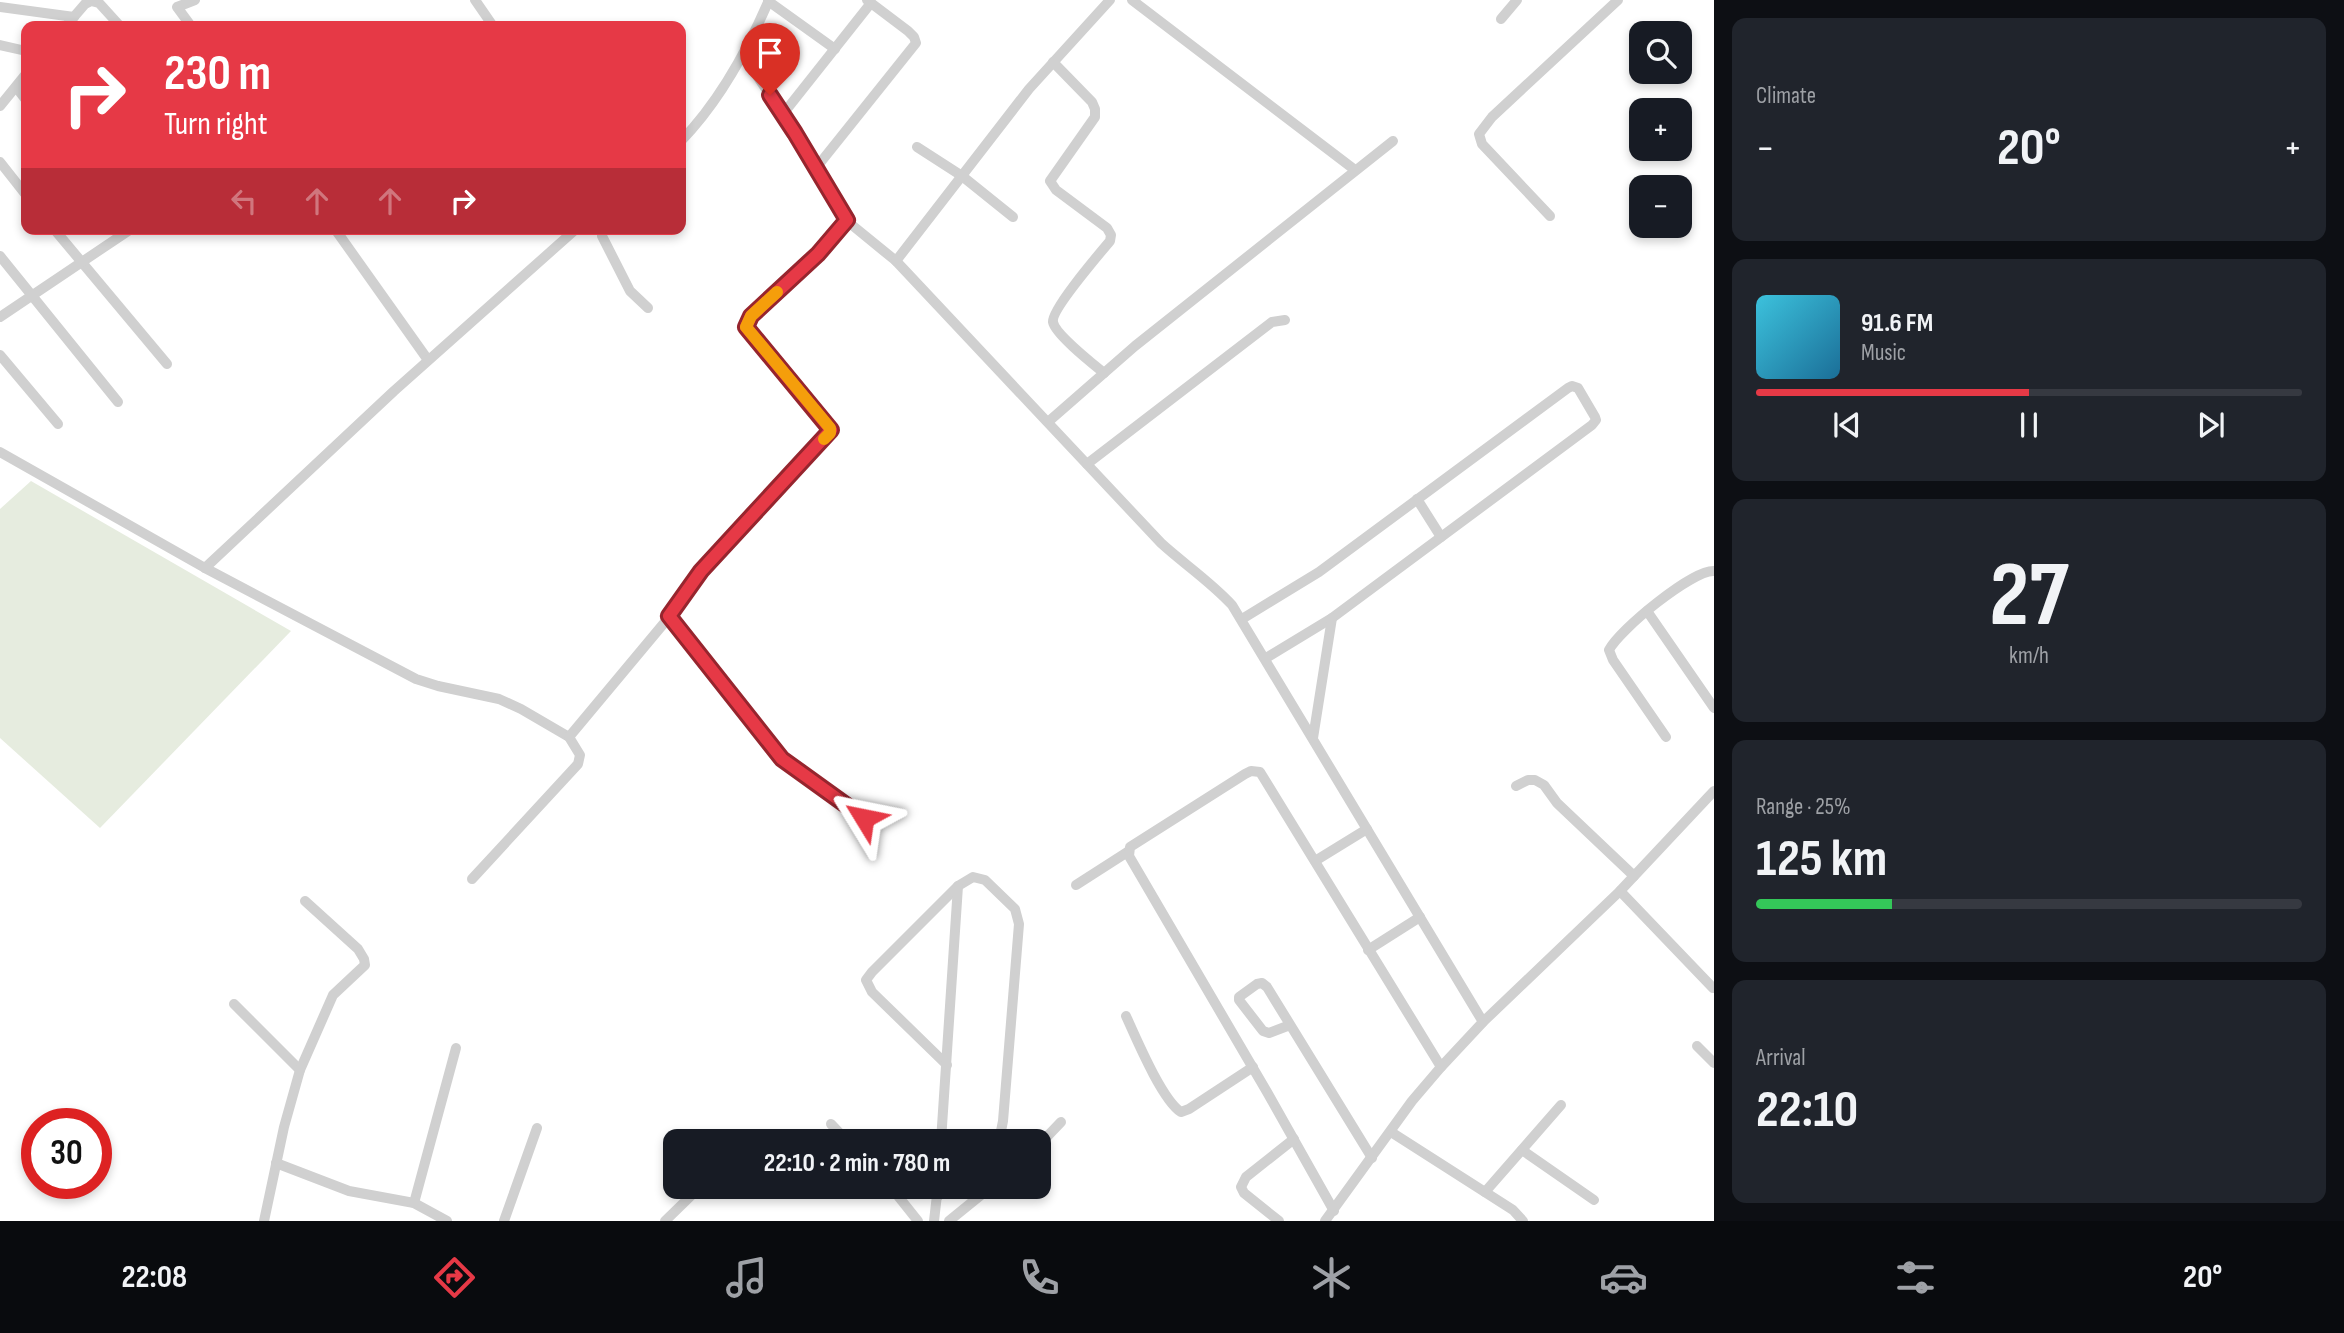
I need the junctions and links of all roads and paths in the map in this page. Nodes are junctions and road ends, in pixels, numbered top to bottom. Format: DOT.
graph roads {
  1 [pos="195,0"];
  2 [pos="475,0"];
  3 [pos="1110,0"];
  4 [pos="1132,0"];
  5 [pos="1517,0"];
  6 [pos="1618,0"];
  7 [pos="769,1"];
  8 [pos="869,2"];
  9 [pos="0,7"];
  10 [pos="74,17"];
  11 [pos="1501,19"];
  12 [pos="70,21"];
  13 [pos="115,21"];
  14 [pos="187,21"];
  15 [pos="490,21"];
  16 [pos="0,45"];
  17 [pos="835,49"];
  18 [pos="21,50"];
  19 [pos="744,56"];
  20 [pos="1054,62"];
  21 [pos="21,80"];
  22 [pos="16,87"];
  23 [pos="21,94"];
  24 [pos="0,106"];
  25 [pos="783,114"];
  26 [pos="686,136"];
  27 [pos="1393,141"];
  28 [pos="917,146"];
  29 [pos="0,162"];
  30 [pos="816,169"];
  31 [pos="1355,170"];
  32 [pos="962,176"];
  33 [pos="21,189"];
  34 [pos="1550,216"];
  35 [pos="1013,217"];
  36 [pos="847,220"];
  37 [pos="59,235"];
  38 [pos="122,235"];
  39 [pos="339,235"];
  40 [pos="569,235"];
  41 [pos="603,235"];
  42 [pos="0,256"];
  43 [pos="896,261"];
  44 [pos="81,263"];
  45 [pos="32,296"];
  46 [pos="648,308"];
  47 [pos="0,317"];
  48 [pos="1285,320"];
  49 [pos="0,355"];
  50 [pos="428,360"];
  51 [pos="167,364"];
  52 [pos="1104,373"];
  53 [pos="118,402"];
  54 [pos="1048,422"];
  55 [pos="58,424"];
  56 [pos="0,452"];
  57 [pos="1087,464"];
  58 [pos="1417,499"];
  59 [pos="1441,537"];
  60 [pos="205,568"];
  61 [pos="1714,571"];
  62 [pos="1647,611"];
  63 [pos="669,616"];
  64 [pos="1332,618"];
  65 [pos="1242,619"];
  66 [pos="1266,657"];
  67 [pos="1714,708"];
  68 [pos="569,737"];
  69 [pos="1666,737"];
  70 [pos="1313,738"];
  71 [pos="1516,786"];
  72 [pos="1714,791"];
  73 [pos="864,818"];
  74 [pos="1367,829"];
  75 [pos="1129,851"];
  76 [pos="1315,861"];
  77 [pos="1634,876"];
  78 [pos="472,879"];
  79 [pos="958,886"];
  80 [pos="1076,886"];
  81 [pos="1620,891"];
  82 [pos="305,901"];
  83 [pos="1420,917"];
  84 [pos="1368,950"];
  85 [pos="1713,988"];
  86 [pos="234,1004"];
  87 [pos="1126,1016"];
  88 [pos="1483,1022"];
  89 [pos="1290,1025"];
  90 [pos="1697,1046"];
  91 [pos="456,1048"];
  92 [pos="1714,1063"];
  93 [pos="947,1065"];
  94 [pos="1253,1067"];
  95 [pos="1441,1067"];
  96 [pos="300,1070"];
  97 [pos="1561,1105"];
  98 [pos="1061,1122"];
  99 [pos="831,1124"];
  100 [pos="537,1128"];
  101 [pos="836,1129"];
  102 [pos="942,1129"];
  103 [pos="1001,1129"];
  104 [pos="1051,1132"];
  105 [pos="1391,1132"];
  106 [pos="1294,1139"];
  107 [pos="1522,1150"];
  108 [pos="1371,1158"];
  109 [pos="276,1163"];
  110 [pos="1485,1192"];
  111 [pos="688,1199"];
  112 [pos="900,1199"];
  113 [pos="937,1199"];
  114 [pos="976,1199"];
  115 [pos="1594,1200"];
  116 [pos="414,1203"];
  117 [pos="1334,1211"];
  118 [pos="264,1221"];
  119 [pos="447,1221"];
  120 [pos="504,1221"];
  121 [pos="665,1221"];
  122 [pos="918,1221"];
  123 [pos="934,1221"];
  124 [pos="949,1221"];
  125 [pos="1279,1221"];
  126 [pos="1325,1221"];
  127 [pos="1523,1221"];
  1 -- 14 [label="street"];
  2 -- 15 [label="street"];
  3 -- 20 [label="street"];
  4 -- 31 [label="street"];
  5 -- 11 [label="street"];
  6 -- 34 [label="street"];
  7 -- 17 [label="street"];
  7 -- 19 [label="street"];
  8 -- 17 [label="street"];
  8 -- 30 [label="street"];
  9 -- 10 [label="street"];
  10 -- 12 [label="street"];
  10 -- 13 [label="street"];
  16 -- 18 [label="street"];
  17 -- 25 [label="street"];
  19 -- 25 [label="street"];
  19 -- 26 [label="street"];
  20 -- 32 [label="street"];
  20 -- 52 [label="street"];
  21 -- 22 [label="street"];
  22 -- 23 [label="street"];
  22 -- 24 [label="street"];
  25 -- 30 [label="street"];
  27 -- 31 [label="street"];
  28 -- 32 [label="street"];
  29 -- 33 [label="street"];
  30 -- 36 [label="street"];
  31 -- 52 [label="street"];
  32 -- 35 [label="street"];
  32 -- 43 [label="street"];
  36 -- 43 [label="street"];
  36 -- 63 [label="street"];
  37 -- 44 [label="street"];
  38 -- 44 [label="street"];
  39 -- 50 [label="street"];
  40 -- 50 [label="street"];
  41 -- 46 [label="street"];
  42 -- 45 [label="street"];
  43 -- 54 [label="street"];
  44 -- 45 [label="street"];
  44 -- 51 [label="street"];
  45 -- 47 [label="street"];
  45 -- 53 [label="street"];
  48 -- 57 [label="street"];
  49 -- 55 [label="street"];
  50 -- 60 [label="street"];
  52 -- 54 [label="street"];
  54 -- 57 [label="street"];
  56 -- 60 [label="street"];
  57 -- 65 [label="street"];
  58 -- 59 [label="street"];
  58 -- 59 [label="street"];
  58 -- 65 [label="street"];
  59 -- 64 [label="street"];
  60 -- 68 [label="street"];
  61 -- 62 [label="street"];
  62 -- 67 [label="street"];
  62 -- 69 [label="street"];
  63 -- 68 [label="street"];
  63 -- 73 [label="street"];
  64 -- 66 [label="street"];
  64 -- 70 [label="street"];
  65 -- 66 [label="street"];
  66 -- 70 [label="street"];
  68 -- 78 [label="street"];
  70 -- 74 [label="street"];
  71 -- 77 [label="street"];
  72 -- 77 [label="street"];
  74 -- 76 [label="street"];
  74 -- 83 [label="street"];
  75 -- 76 [label="street"];
  75 -- 80 [label="street"];
  75 -- 94 [label="street"];
  76 -- 84 [label="street"];
  77 -- 81 [label="street"];
  79 -- 93 [label="street"];
  79 -- 93 [label="street"];
  79 -- 103 [label="street"];
  81 -- 85 [label="street"];
  81 -- 88 [label="street"];
  82 -- 96 [label="street"];
  83 -- 84 [label="street"];
  83 -- 88 [label="street"];
  84 -- 95 [label="street"];
  86 -- 96 [label="street"];
  87 -- 94 [label="street"];
  88 -- 95 [label="street"];
  89 -- 89 [label="street"];
  89 -- 108 [label="street"];
  90 -- 92 [label="street"];
  91 -- 116 [label="street"];
  93 -- 102 [label="street"];
  94 -- 106 [label="street"];
  95 -- 105 [label="street"];
  96 -- 109 [label="street"];
  97 -- 107 [label="street"];
  98 -- 104 [label="street"];
  99 -- 101 [label="street"];
  100 -- 120 [label="street"];
  105 -- 108 [label="street"];
  105 -- 110 [label="street"];
  106 -- 117 [label="street"];
  106 -- 125 [label="street"];
  107 -- 110 [label="street"];
  107 -- 115 [label="street"];
  108 -- 117 [label="street"];
  109 -- 116 [label="street"];
  109 -- 118 [label="street"];
  110 -- 127 [label="street"];
  111 -- 121 [label="street"];
  112 -- 122 [label="street"];
  113 -- 123 [label="street"];
  114 -- 124 [label="street"];
  116 -- 119 [label="street"];
  117 -- 126 [label="street"];
}
